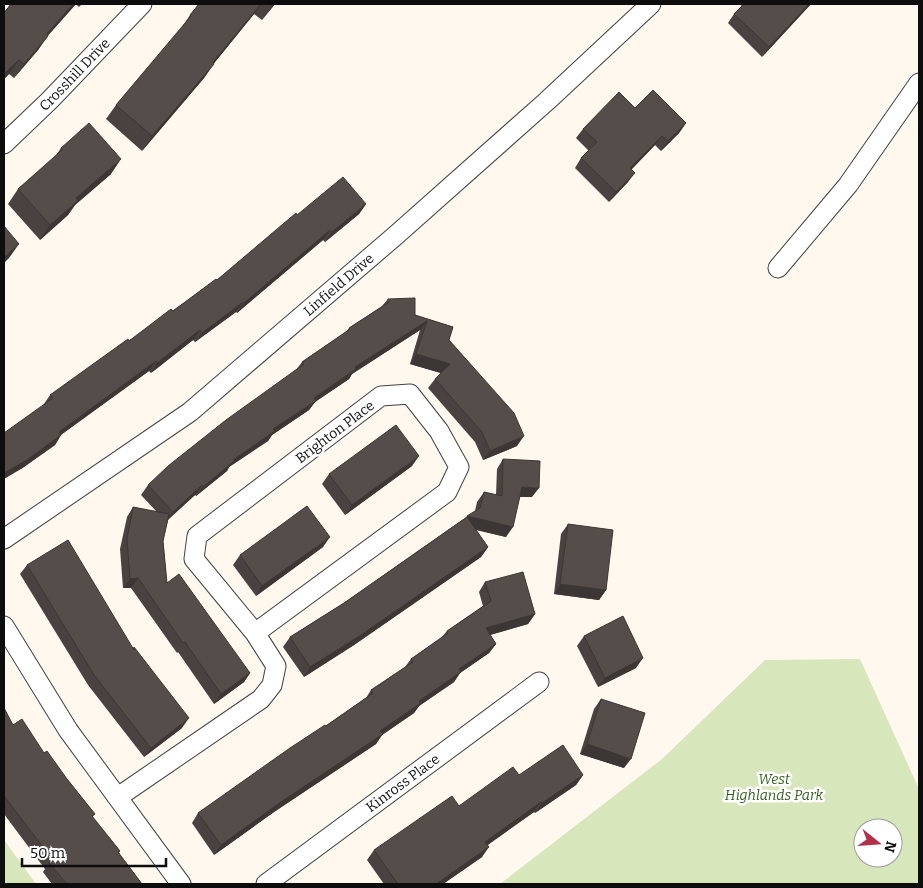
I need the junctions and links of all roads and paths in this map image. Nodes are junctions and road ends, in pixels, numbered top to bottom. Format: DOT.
graph roads {
  1 [pos="142,4"];
  2 [pos="652,4"];
  3 [pos="919,83"];
  4 [pos="4,144"];
  5 [pos="778,268"];
  6 [pos="4,539"];
  7 [pos="4,626"];
  8 [pos="255,633"];
  9 [pos="539,682"];
  10 [pos="118,797"];
  11 [pos="181,884"];
  12 [pos="266,884"];
  1 -- 4 [label="street, Crosshill Drive"];
  2 -- 6 [label="street, Linfield Drive"];
  3 -- 5 [label="street"];
  7 -- 10 [label="street"];
  8 -- 8 [label="street, Brighton Place"];
  8 -- 10 [label="street, Brighton Place"];
  9 -- 12 [label="street, Kinross Place"];
  10 -- 11 [label="street"];
}
